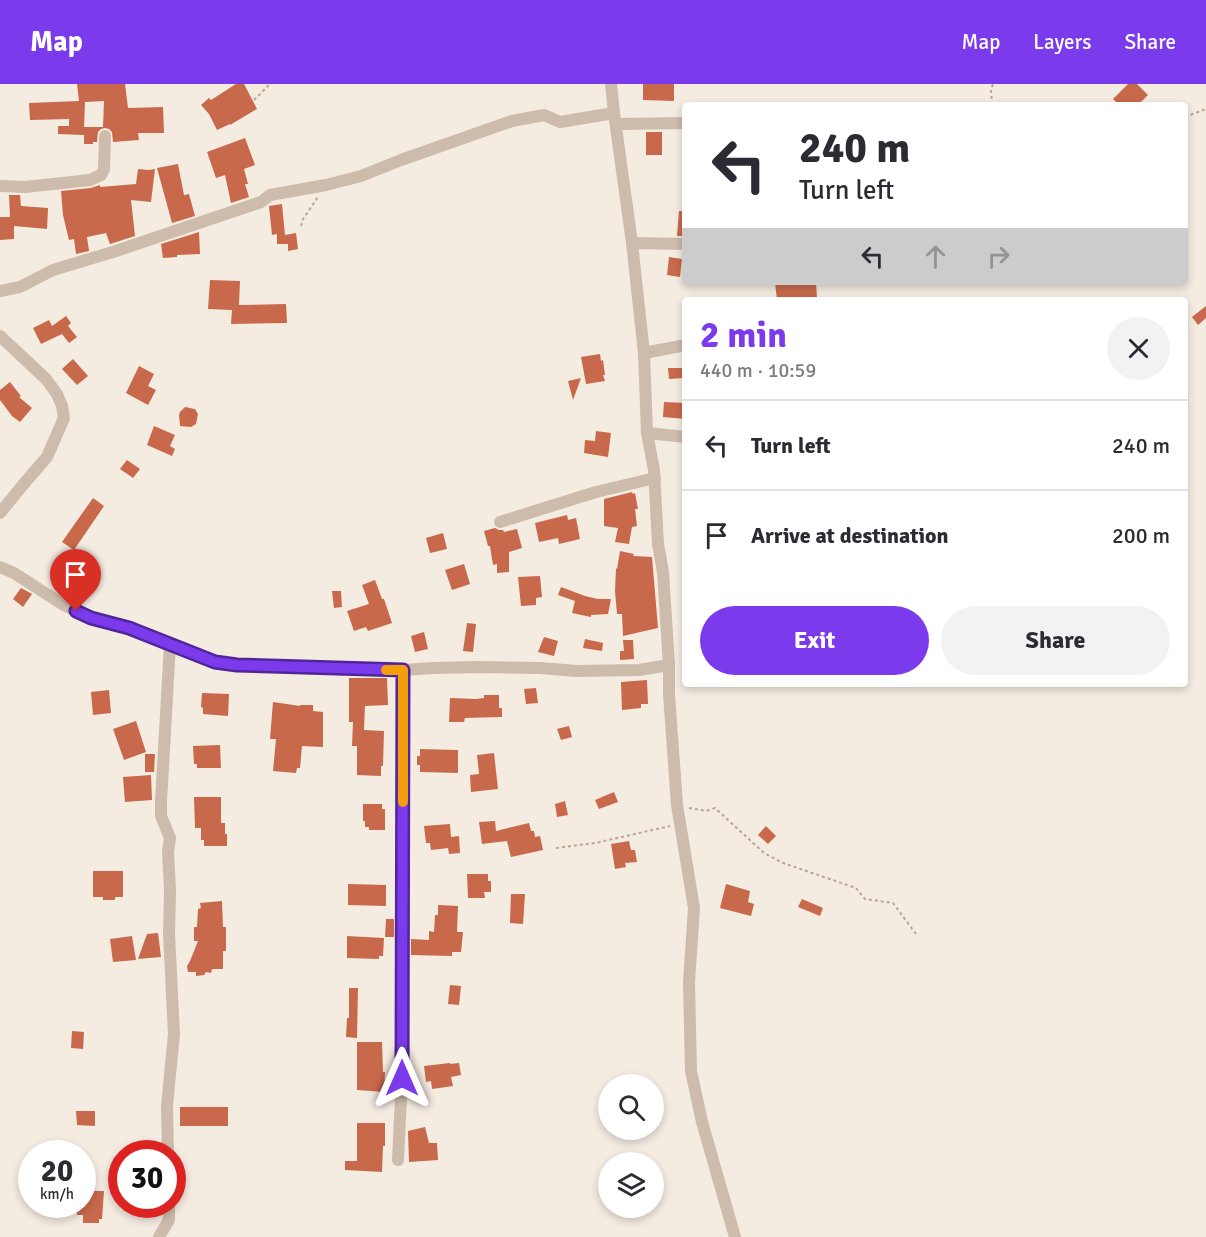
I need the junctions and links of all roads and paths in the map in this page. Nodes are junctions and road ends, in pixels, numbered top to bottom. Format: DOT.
graph roads {
  1 [pos="270,84"];
  2 [pos="611,84"];
  3 [pos="993,84"];
  4 [pos="254,100"];
  5 [pos="992,102"];
  6 [pos="1206,109"];
  7 [pos="1188,116"];
  8 [pos="615,118"];
  9 [pos="682,123"];
  10 [pos="105,136"];
  11 [pos="0,186"];
  12 [pos="321,186"];
  13 [pos="301,226"];
  14 [pos="632,243"];
  15 [pos="682,244"];
  16 [pos="0,291"];
  17 [pos="0,336"];
  18 [pos="682,346"];
  19 [pos="644,353"];
  20 [pos="647,433"];
  21 [pos="682,437"];
  22 [pos="655,478"];
  23 [pos="0,513"];
  24 [pos="500,522"];
  25 [pos="0,567"];
  26 [pos="170,644"];
  27 [pos="669,665"];
  28 [pos="403,670"];
  29 [pos="678,805"];
  30 [pos="681,824"];
  31 [pos="556,848"];
  32 [pos="916,934"];
  33 [pos="168,1140"];
  34 [pos="398,1160"];
  35 [pos="169,1218"];
  36 [pos="159,1237"];
  37 [pos="735,1237"];
  1 -- 4 [label="path"];
  2 -- 8 [label="street"];
  3 -- 5 [label="path"];
  6 -- 7 [label="path"];
  8 -- 9 [label="street"];
  8 -- 12 [label="street"];
  8 -- 14 [label="street"];
  10 -- 11 [label="street"];
  12 -- 13 [label="path"];
  12 -- 16 [label="street"];
  14 -- 15 [label="street"];
  14 -- 19 [label="street"];
  17 -- 23 [label="street"];
  18 -- 19 [label="street"];
  19 -- 20 [label="street"];
  20 -- 21 [label="street"];
  20 -- 22 [label="street"];
  22 -- 24 [label="street"];
  22 -- 27 [label="street"];
  25 -- 26 [label="street"];
  26 -- 28 [label="street"];
  26 -- 33 [label="street"];
  27 -- 28 [label="street"];
  27 -- 29 [label="street"];
  28 -- 34 [label="street"];
  29 -- 30 [label="street"];
  29 -- 32 [label="path"];
  30 -- 31 [label="path"];
  30 -- 37 [label="street"];
  35 -- 36 [label="street"];
}
